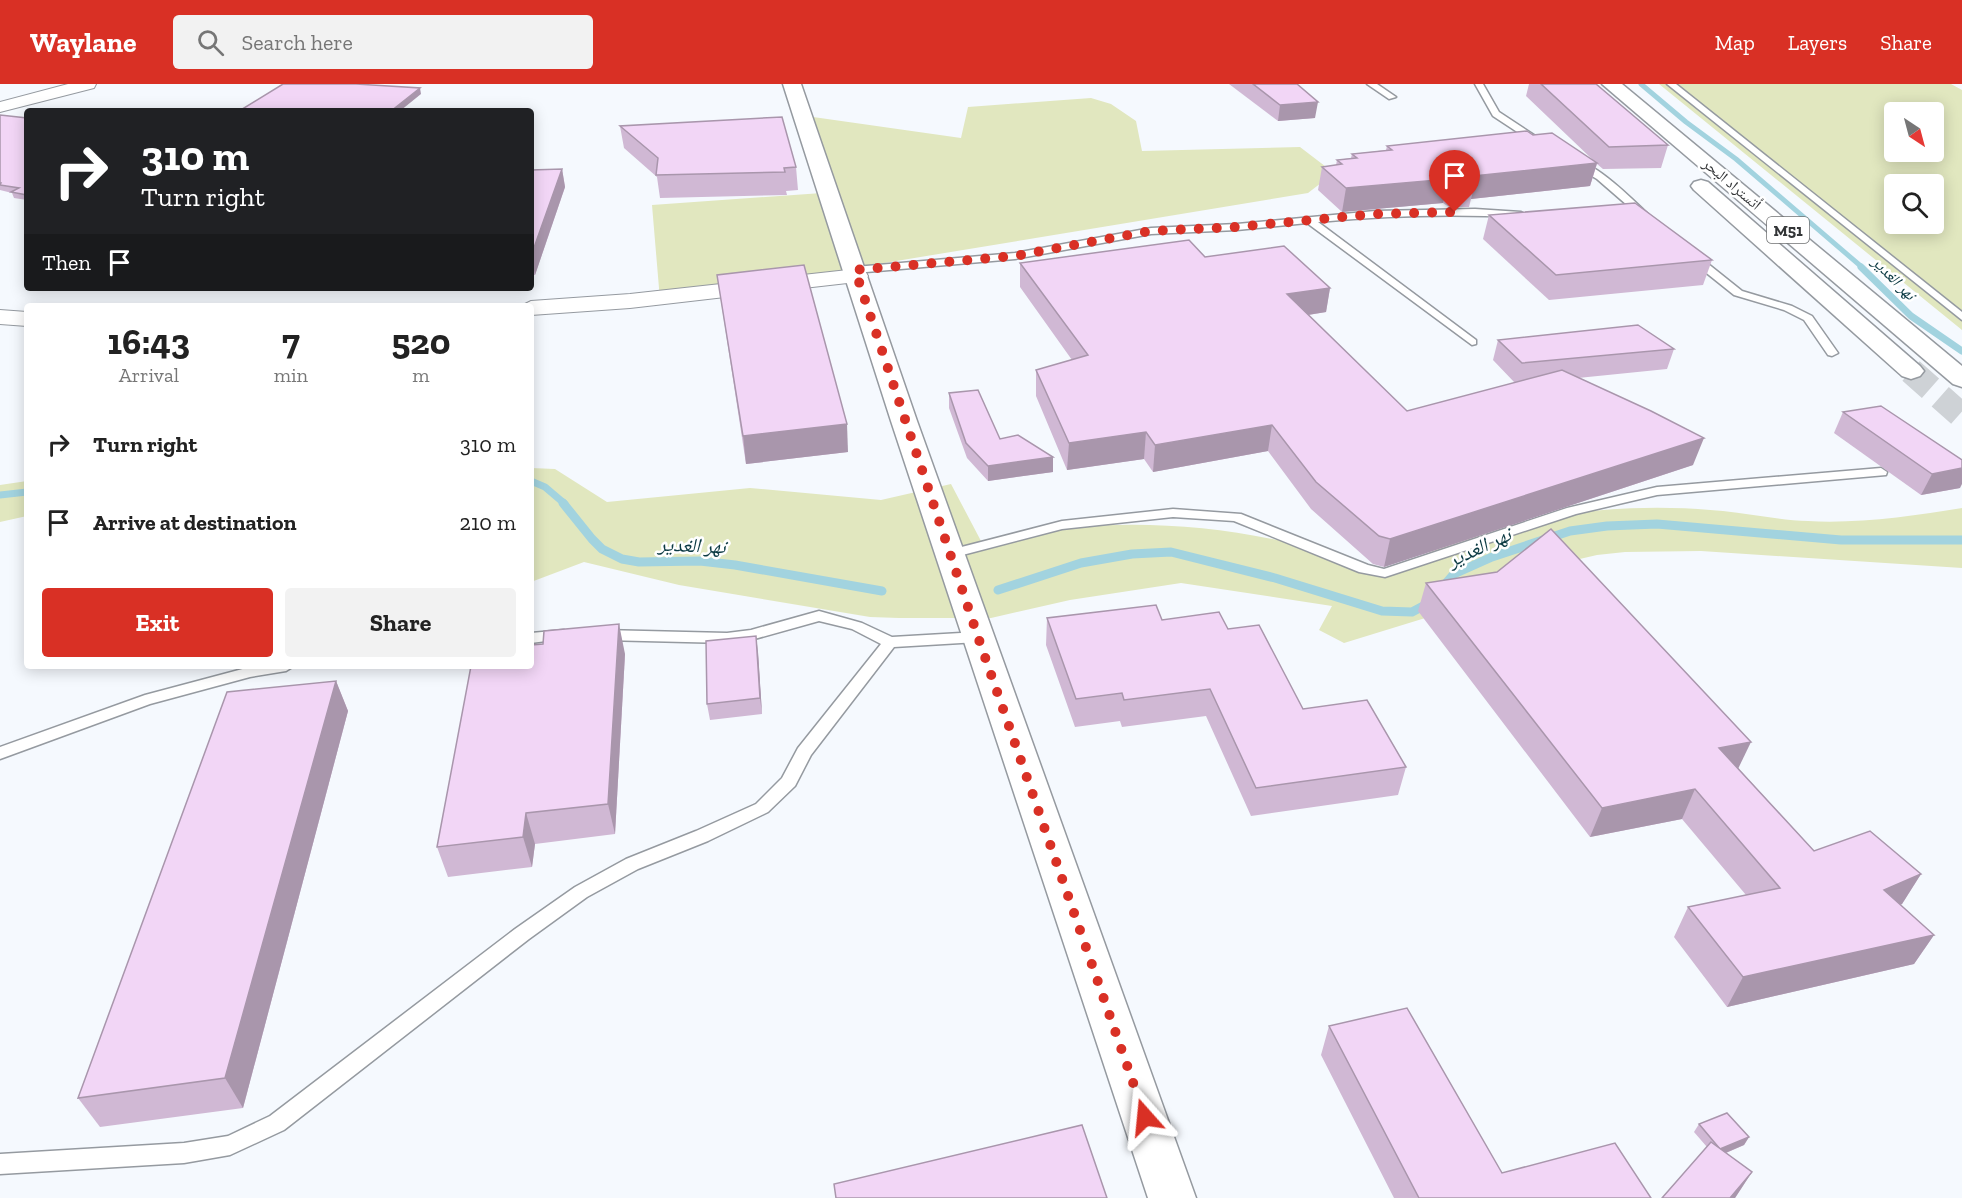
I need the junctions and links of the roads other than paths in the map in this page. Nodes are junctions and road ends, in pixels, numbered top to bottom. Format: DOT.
graph roads {
  1 [pos="88,84"];
  2 [pos="792,84"];
  3 [pos="1371,84"];
  4 [pos="1479,84"];
  5 [pos="1671,84"];
  6 [pos="1602,88"];
  7 [pos="1392,98"];
  8 [pos="0,107"];
  9 [pos="1525,142"];
  10 [pos="1564,156"];
  11 [pos="1536,216"];
  12 [pos="1309,220"];
  13 [pos="1651,221"];
  14 [pos="1685,250"];
  15 [pos="856,273"];
  16 [pos="534,308"];
  17 [pos="0,316"];
  18 [pos="1962,317"];
  19 [pos="24,320"];
  20 [pos="1472,342"];
  21 [pos="1832,353"];
  22 [pos="1911,371"];
  23 [pos="1962,379"];
  24 [pos="1881,472"];
  25 [pos="951,554"];
  26 [pos="978,637"];
  27 [pos="534,638"];
  28 [pos="890,642"];
  29 [pos="268,669"];
  30 [pos="0,753"];
  31 [pos="0,1164"];
  32 [pos="1172,1198"];
  1 -- 8 [label="street"];
  2 -- 15 [label="main road"];
  3 -- 7 [label="lane"];
  4 -- 9 [label="lane"];
  5 -- 18 [label="lane"];
  6 -- 22 [label="main road, أتستراد البحر / M51"];
  6 -- 23 [label="main road, أتستراد البحر / M51"];
  10 -- 13 [label="lane"];
  11 -- 12 [label="lane"];
  12 -- 15 [label="lane"];
  12 -- 20 [label="lane"];
  14 -- 21 [label="lane"];
  15 -- 16 [label="street"];
  15 -- 25 [label="main road"];
  17 -- 19 [label="street"];
  24 -- 25 [label="lane"];
  25 -- 26 [label="main road"];
  26 -- 28 [label="lane"];
  26 -- 32 [label="main road"];
  27 -- 28 [label="lane"];
  28 -- 31 [label="lane"];
  29 -- 30 [label="lane"];
}
